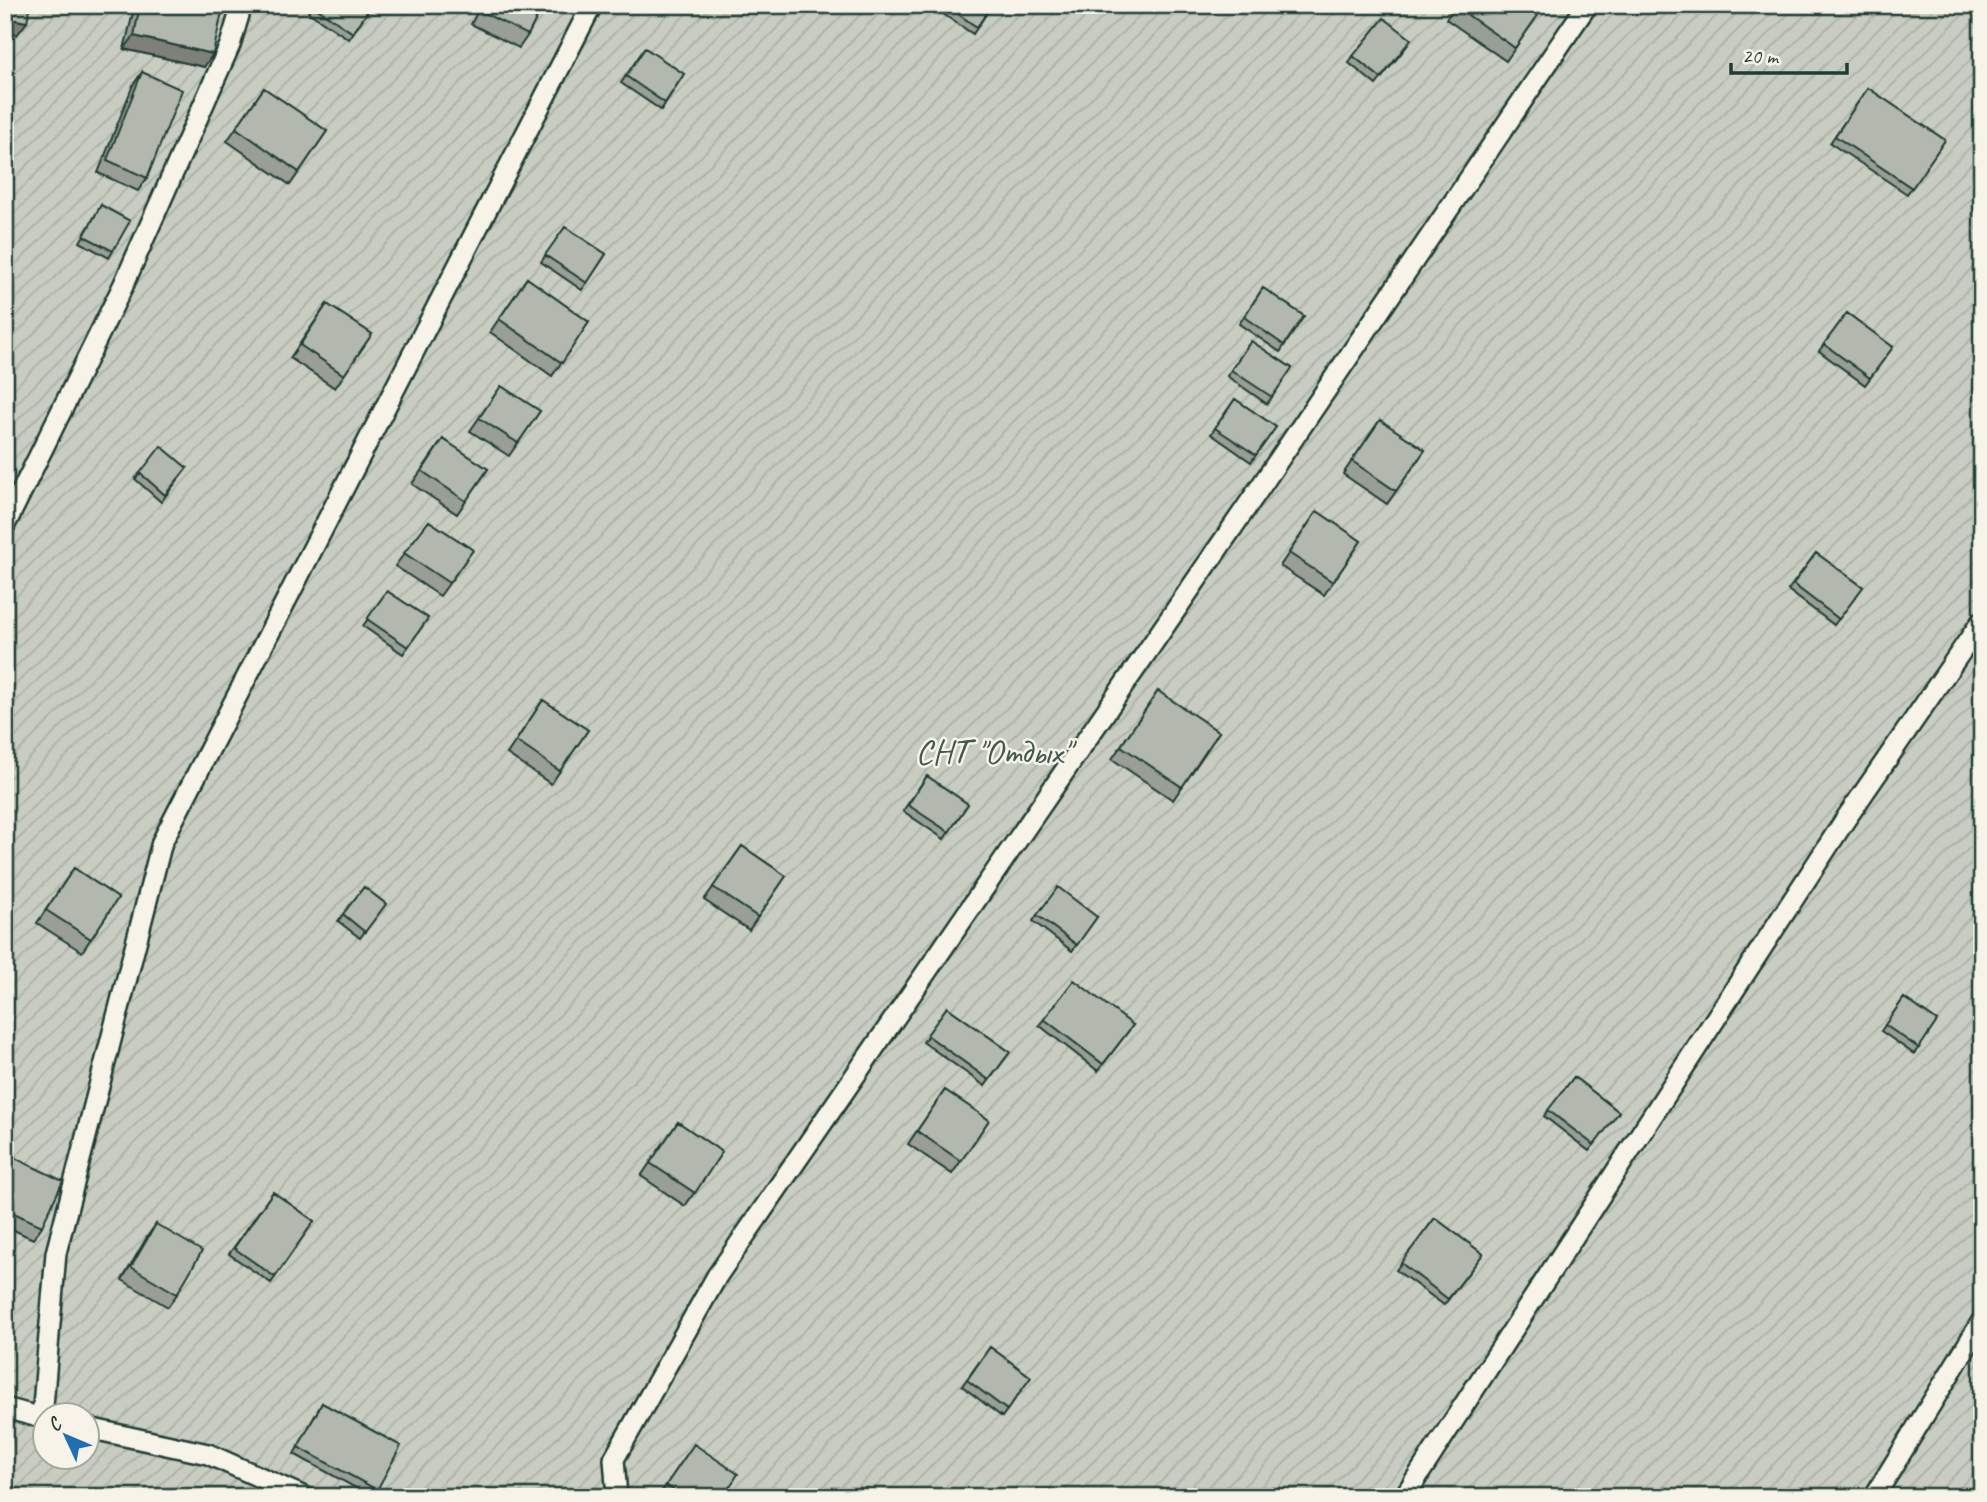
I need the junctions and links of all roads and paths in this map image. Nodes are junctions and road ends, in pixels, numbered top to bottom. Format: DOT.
graph roads {
  1 [pos="242,5"];
  2 [pos="592,5"];
  3 [pos="1587,5"];
  4 [pos="5,525"];
  5 [pos="1982,621"];
  6 [pos="1982,1321"];
  7 [pos="45,1400"];
  8 [pos="5,1408"];
  9 [pos="32,1416"];
  10 [pos="102,1431"];
  11 [pos="282,1493"];
  12 [pos="304,1497"];
  13 [pos="617,1497"];
  14 [pos="1404,1497"];
  15 [pos="1874,1497"];
  1 -- 4 [label="lane"];
  2 -- 7 [label="lane"];
  3 -- 13 [label="lane"];
  5 -- 14 [label="lane"];
  6 -- 15 [label="lane"];
  8 -- 9 [label="lane"];
  10 -- 11 [label="lane"];
  11 -- 12 [label="lane"];
}
